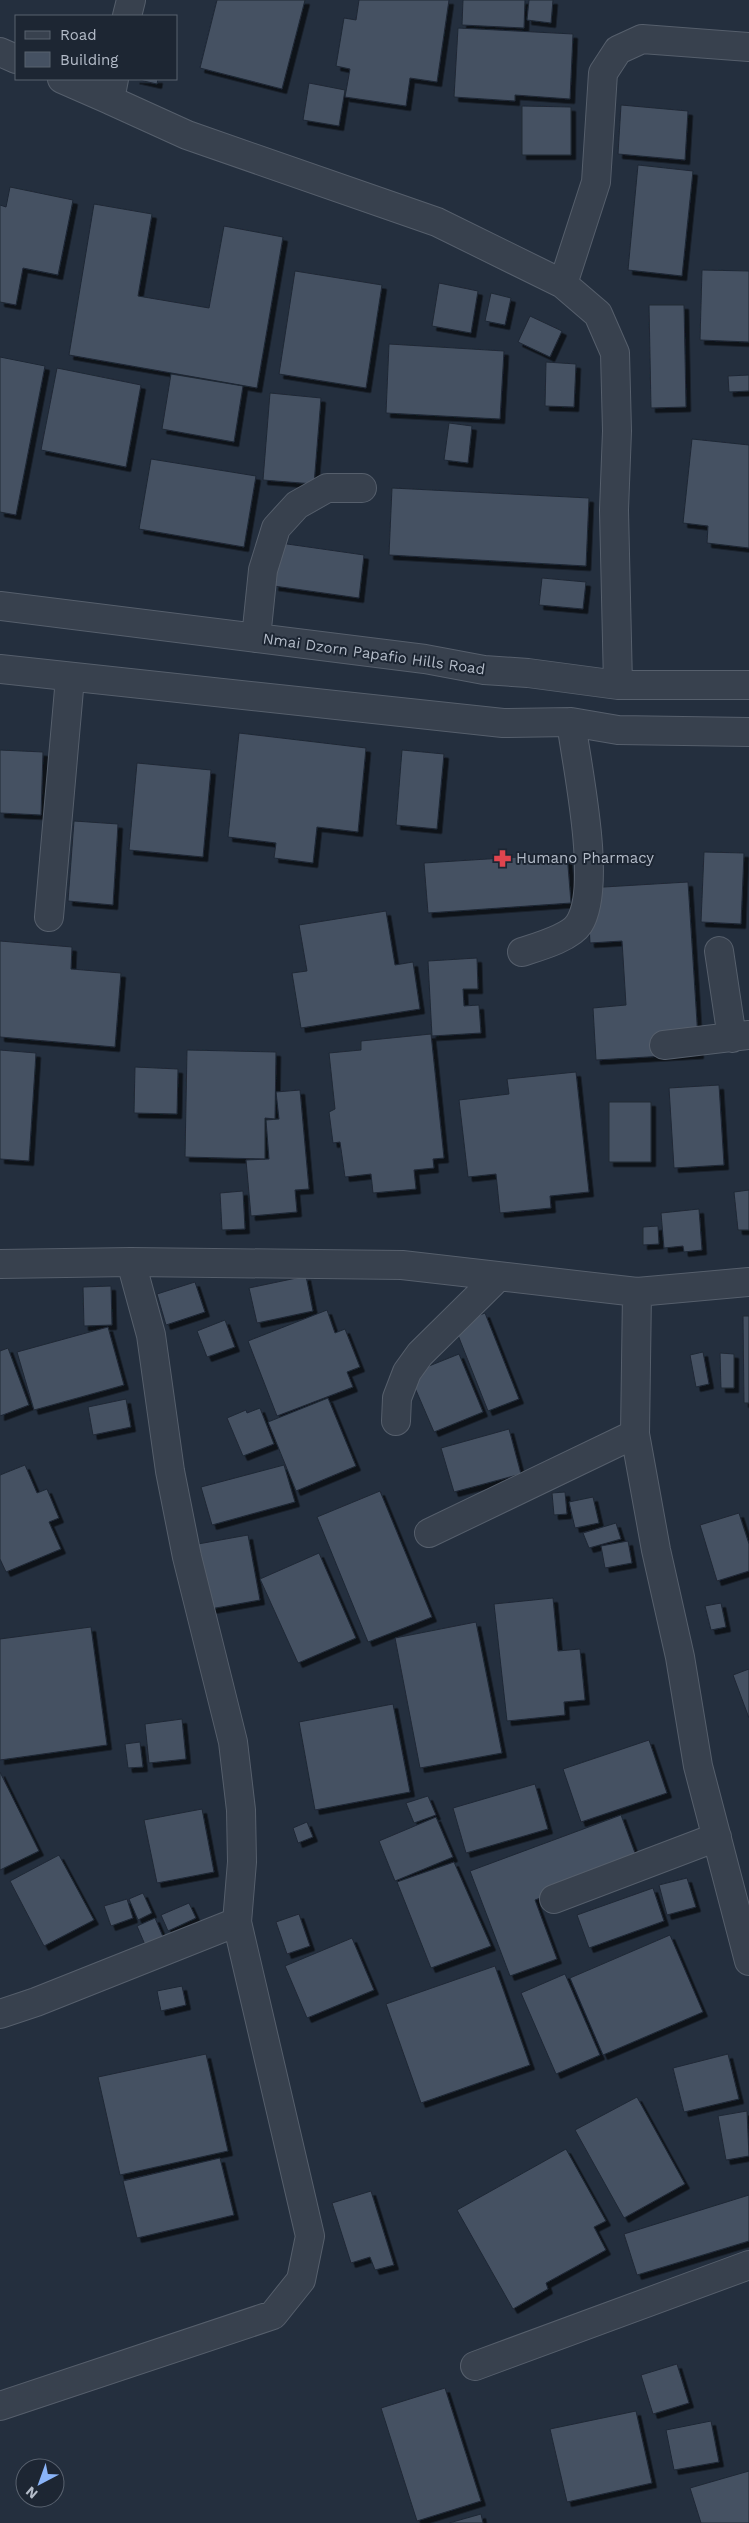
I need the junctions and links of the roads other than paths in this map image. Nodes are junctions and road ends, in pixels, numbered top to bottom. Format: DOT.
graph roads {
  1 [pos="131,0"];
  2 [pos="127,15"];
  3 [pos="749,46"];
  4 [pos="0,52"];
  5 [pos="15,59"];
  6 [pos="67,80"];
  7 [pos="112,89"];
  8 [pos="563,284"];
  9 [pos="362,488"];
  10 [pos="0,606"];
  11 [pos="256,638"];
  12 [pos="0,669"];
  13 [pos="70,678"];
  14 [pos="618,685"];
  15 [pos="749,685"];
  16 [pos="571,722"];
  17 [pos="749,732"];
  18 [pos="48,917"];
  19 [pos="719,951"];
  20 [pos="522,952"];
  21 [pos="740,1037"];
  22 [pos="664,1045"];
  23 [pos="131,1262"];
  24 [pos="0,1264"];
  25 [pos="498,1277"];
  26 [pos="749,1282"];
  27 [pos="637,1292"];
  28 [pos="396,1421"];
  29 [pos="635,1434"];
  30 [pos="429,1533"];
  31 [pos="717,1837"];
  32 [pos="554,1899"];
  33 [pos="237,1922"];
  34 [pos="749,1961"];
  35 [pos="0,2014"];
  36 [pos="749,2265"];
  37 [pos="475,2366"];
  38 [pos="0,2406"];
  1 -- 2 [label="street"];
  3 -- 8 [label="street"];
  4 -- 5 [label="street"];
  6 -- 7 [label="street"];
  7 -- 8 [label="street"];
  8 -- 14 [label="street"];
  9 -- 11 [label="street"];
  10 -- 11 [label="street, Nmai Dzorn Papafio Hills Road"];
  11 -- 14 [label="street, Nmai Dzorn Papafio Hills Road"];
  12 -- 13 [label="street"];
  13 -- 16 [label="street"];
  13 -- 18 [label="street"];
  14 -- 15 [label="street, Nmai Dzorn Papafio Hills Road"];
  16 -- 17 [label="street"];
  16 -- 20 [label="street"];
  19 -- 21 [label="street"];
  21 -- 22 [label="street"];
  23 -- 24 [label="street"];
  23 -- 25 [label="street"];
  23 -- 33 [label="street"];
  25 -- 27 [label="street"];
  25 -- 28 [label="street"];
  26 -- 27 [label="street"];
  27 -- 29 [label="street"];
  29 -- 30 [label="street"];
  29 -- 31 [label="street"];
  31 -- 32 [label="street"];
  31 -- 34 [label="street"];
  33 -- 35 [label="street"];
  33 -- 38 [label="street"];
  36 -- 37 [label="street"];
}
